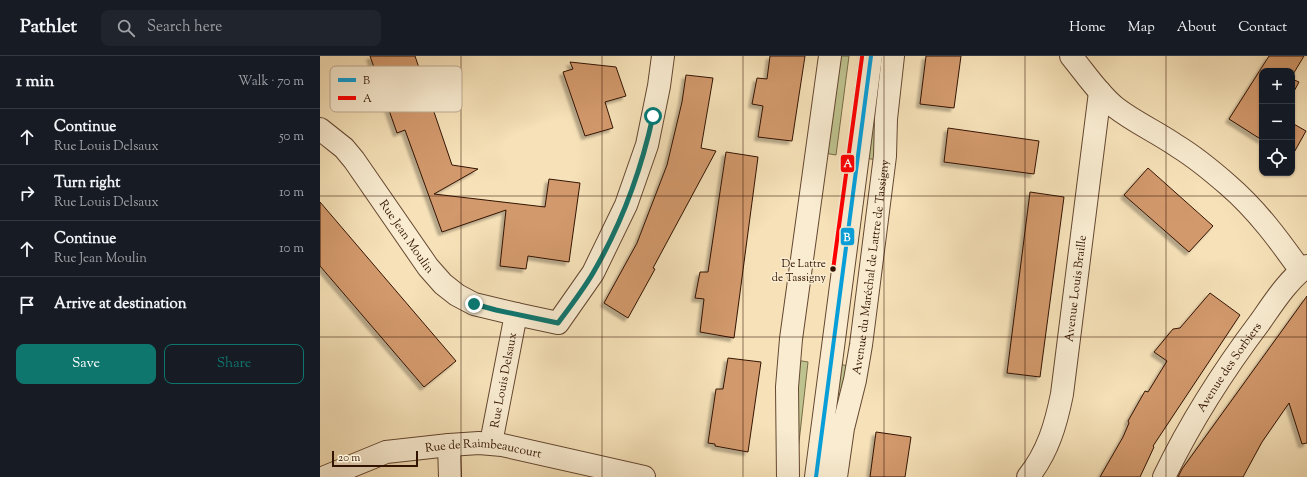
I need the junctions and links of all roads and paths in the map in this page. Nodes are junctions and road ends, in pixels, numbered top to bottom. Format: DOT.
graph roads {
  1 [pos="663,56"];
  2 [pos="830,56"];
  3 [pos="856,56"];
  4 [pos="871,56"];
  5 [pos="893,56"];
  6 [pos="1071,56"];
  7 [pos="1100,92"];
  8 [pos="320,129"];
  9 [pos="1304,268"];
  10 [pos="516,314"];
  11 [pos="491,443"];
  12 [pos="449,444"];
  13 [pos="325,477"];
  14 [pos="450,477"];
  15 [pos="644,477"];
  16 [pos="788,477"];
  17 [pos="804,477"];
  18 [pos="816,477"];
  19 [pos="836,477"];
  20 [pos="1028,477"];
  21 [pos="1164,477"];
  1 -- 10 [label="street"];
  2 -- 16 [label="street"];
  3 -- 17 [label="street"];
  4 -- 18 [label="street"];
  5 -- 19 [label="street, Avenue du Maréchal de Lattre de Tassigny"];
  6 -- 7 [label="street"];
  7 -- 9 [label="street"];
  7 -- 20 [label="street, Avenue Louis Braille"];
  8 -- 10 [label="street, Rue Jean Moulin"];
  9 -- 21 [label="street, Avenue des Sorbiers"];
  10 -- 11 [label="street, Rue Louis Delsaux"];
  11 -- 12 [label="street, Rue de Raimbeaucourt"];
  11 -- 15 [label="street, Rue de Raimbeaucourt"];
  12 -- 13 [label="street, Rue de Raimbeaucourt"];
  12 -- 14 [label="street"];
}
